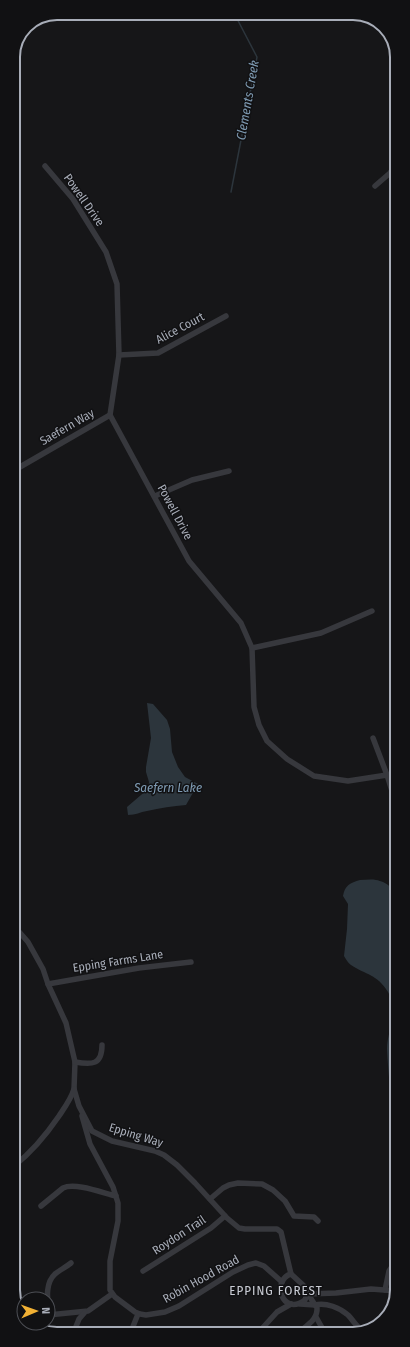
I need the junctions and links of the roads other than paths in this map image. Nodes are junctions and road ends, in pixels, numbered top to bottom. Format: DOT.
graph roads {
  1 [pos="45,166"];
  2 [pos="390,173"];
  3 [pos="375,186"];
  4 [pos="226,316"];
  5 [pos="119,355"];
  6 [pos="110,415"];
  7 [pos="20,467"];
  8 [pos="229,471"];
  9 [pos="155,496"];
  10 [pos="372,611"];
  11 [pos="252,648"];
  12 [pos="373,738"];
  13 [pos="387,775"];
  14 [pos="390,784"];
  15 [pos="20,933"];
  16 [pos="191,962"];
  17 [pos="48,984"];
  18 [pos="102,1045"];
  19 [pos="75,1062"];
  20 [pos="74,1089"];
  21 [pos="79,1106"];
  22 [pos="20,1161"];
  23 [pos="116,1196"];
  24 [pos="210,1199"];
  25 [pos="41,1206"];
  26 [pos="225,1216"];
  27 [pos="318,1221"];
  28 [pos="71,1263"];
  29 [pos="390,1270"];
  30 [pos="143,1271"];
  31 [pos="291,1274"];
  32 [pos="282,1282"];
  33 [pos="385,1290"];
  34 [pos="390,1290"];
  35 [pos="49,1291"];
  36 [pos="112,1294"];
  37 [pos="308,1294"];
  38 [pos="283,1299"];
  39 [pos="291,1304"];
  40 [pos="300,1304"];
  41 [pos="315,1305"];
  42 [pos="85,1311"];
  43 [pos="277,1312"];
  44 [pos="56,1314"];
  45 [pos="138,1314"];
  46 [pos="316,1317"];
  47 [pos="357,1326"];
  48 [pos="76,1327"];
  49 [pos="133,1327"];
  50 [pos="263,1327"];
  51 [pos="306,1327"];
  52 [pos="322,1327"];
  1 -- 5 [label="street, Powell Drive"];
  2 -- 3 [label="street"];
  4 -- 5 [label="street, Alice Court"];
  5 -- 6 [label="street, Powell Drive"];
  6 -- 7 [label="street, Saefern Way"];
  6 -- 9 [label="street, Powell Drive"];
  8 -- 9 [label="street"];
  9 -- 11 [label="street, Powell Drive"];
  10 -- 11 [label="street"];
  11 -- 13 [label="street, Powell Drive"];
  12 -- 13 [label="street"];
  13 -- 14 [label="street"];
  15 -- 17 [label="street, Epping Way"];
  16 -- 17 [label="street, Epping Farms Lane"];
  17 -- 19 [label="street, Epping Way"];
  18 -- 19 [label="street"];
  19 -- 20 [label="street, Epping Way"];
  20 -- 21 [label="street, Epping Way"];
  20 -- 22 [label="street"];
  21 -- 23 [label="street"];
  21 -- 24 [label="street, Epping Way"];
  23 -- 25 [label="street"];
  23 -- 36 [label="street"];
  24 -- 26 [label="street, Epping Way"];
  24 -- 27 [label="street"];
  26 -- 30 [label="street, Roydon Trail"];
  26 -- 31 [label="street, Epping Way"];
  28 -- 35 [label="street"];
  29 -- 33 [label="street"];
  31 -- 32 [label="street"];
  31 -- 37 [label="street"];
  32 -- 38 [label="street"];
  32 -- 45 [label="street, Robin Hood Road"];
  33 -- 34 [label="street"];
  33 -- 37 [label="street"];
  36 -- 42 [label="street"];
  36 -- 45 [label="street"];
  37 -- 40 [label="street"];
  37 -- 41 [label="street"];
  38 -- 39 [label="street"];
  38 -- 43 [label="street"];
  39 -- 40 [label="street"];
  39 -- 43 [label="street"];
  40 -- 41 [label="street"];
  41 -- 46 [label="street"];
  41 -- 47 [label="street"];
  42 -- 44 [label="street"];
  42 -- 48 [label="street"];
  43 -- 50 [label="street"];
  45 -- 49 [label="street"];
  46 -- 51 [label="street"];
  46 -- 52 [label="street"];
}
